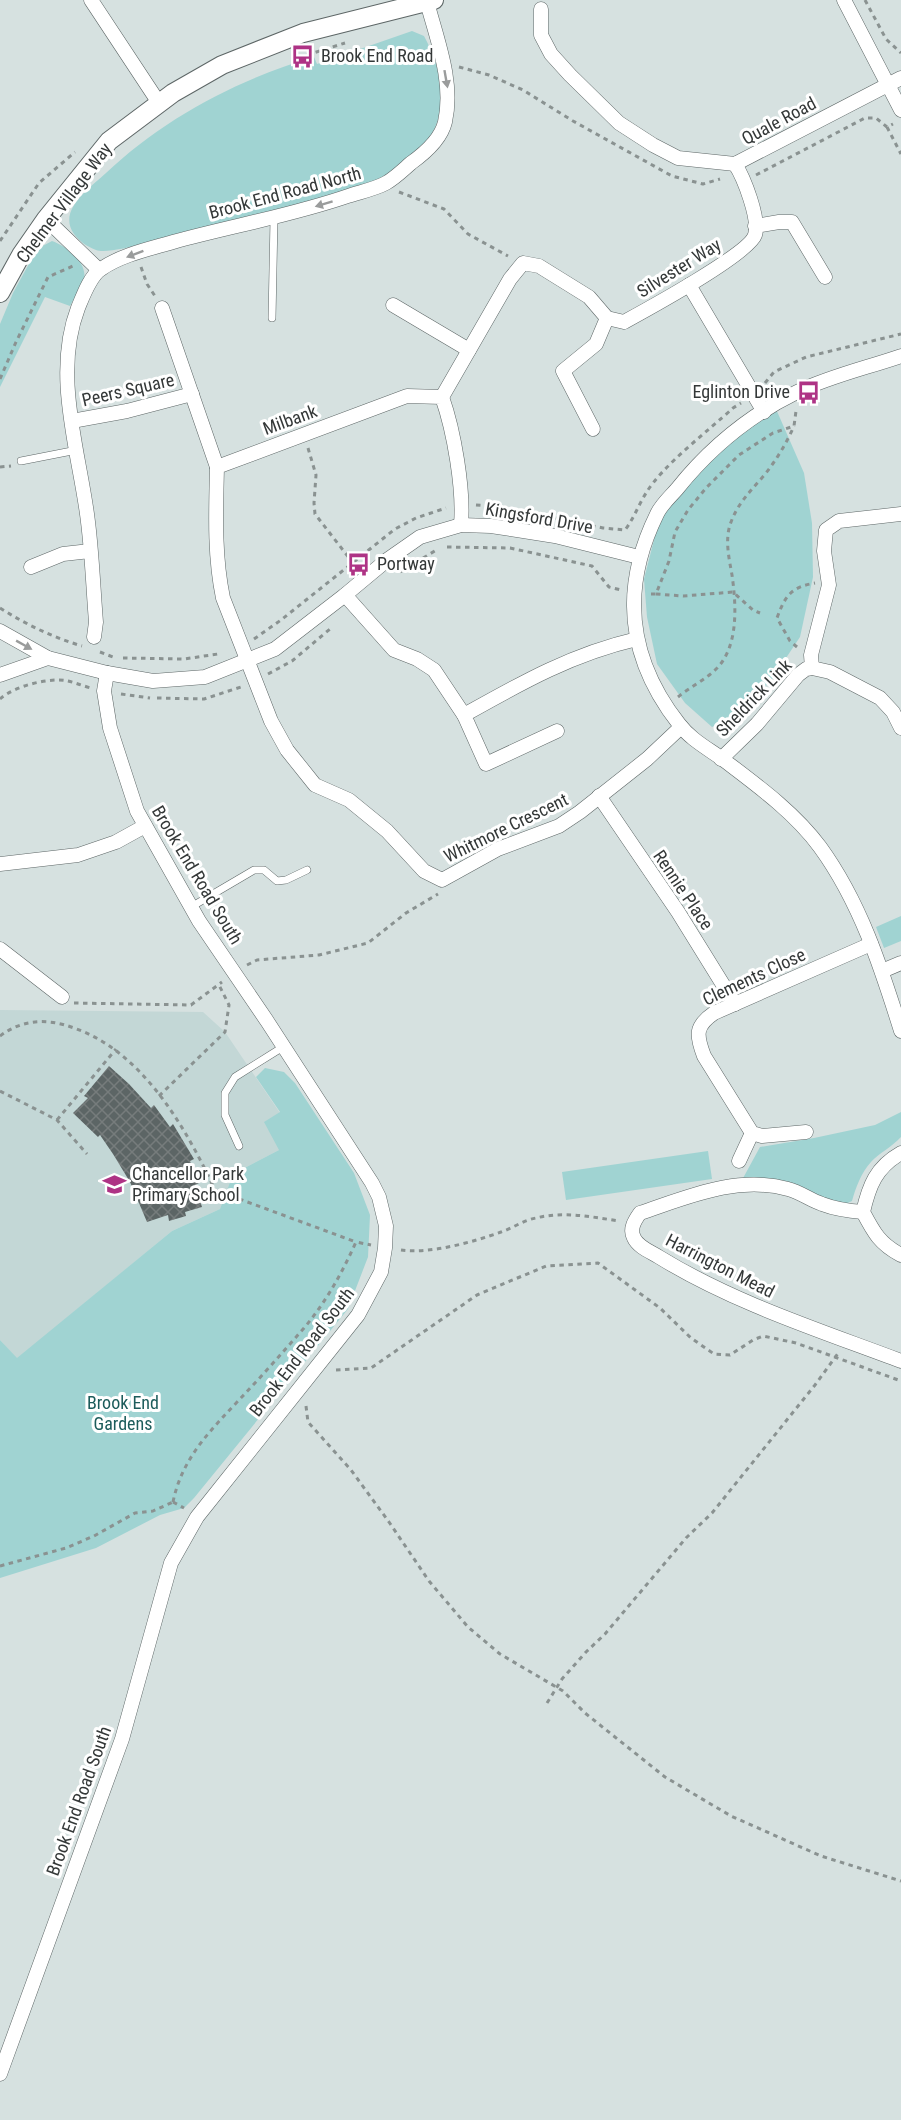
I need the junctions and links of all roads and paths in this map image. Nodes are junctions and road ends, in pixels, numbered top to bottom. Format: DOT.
graph roads {
  1 [pos="91,0"];
  2 [pos="844,0"];
  3 [pos="865,0"];
  4 [pos="431,1"];
  5 [pos="541,9"];
  6 [pos="348,42"];
  7 [pos="901,53"];
  8 [pos="307,55"];
  9 [pos="901,78"];
  10 [pos="887,85"];
  11 [pos="159,104"];
  12 [pos="900,115"];
  13 [pos="866,117"];
  14 [pos="887,127"];
  15 [pos="901,154"];
  16 [pos="735,164"];
  17 [pos="386,183"];
  18 [pos="46,219"];
  19 [pos="274,219"];
  20 [pos="755,226"];
  21 [pos="136,252"];
  22 [pos="86,257"];
  23 [pos="524,263"];
  24 [pos="99,270"];
  25 [pos="825,277"];
  26 [pos="689,285"];
  27 [pos="0,293"];
  28 [pos="393,305"];
  29 [pos="162,308"];
  30 [pos="272,318"];
  31 [pos="607,318"];
  32 [pos="469,350"];
  33 [pos="901,356"];
  34 [pos="0,379"];
  35 [pos="192,394"];
  36 [pos="442,397"];
  37 [pos="796,410"];
  38 [pos="764,412"];
  39 [pos="72,421"];
  40 [pos="794,426"];
  41 [pos="593,429"];
  42 [pos="304,435"];
  43 [pos="77,450"];
  44 [pos="21,461"];
  45 [pos="217,467"];
  46 [pos="901,514"];
  47 [pos="461,525"];
  48 [pos="90,551"];
  49 [pos="639,557"];
  50 [pos="353,563"];
  51 [pos="31,567"];
  52 [pos="398,573"];
  53 [pos="829,585"];
  54 [pos="733,592"];
  55 [pos="634,593"];
  56 [pos="656,594"];
  57 [pos="345,595"];
  58 [pos="355,607"];
  59 [pos="760,613"];
  60 [pos="0,632"];
  61 [pos="94,637"];
  62 [pos="636,639"];
  63 [pos="48,658"];
  64 [pos="247,661"];
  65 [pos="812,661"];
  66 [pos="107,673"];
  67 [pos="0,675"];
  68 [pos="256,683"];
  69 [pos="104,691"];
  70 [pos="0,699"];
  71 [pos="666,707"];
  72 [pos="464,715"];
  73 [pos="681,727"];
  74 [pos="901,728"];
  75 [pos="556,731"];
  76 [pos="721,759"];
  77 [pos="599,796"];
  78 [pos="145,826"];
  79 [pos="0,864"];
  80 [pos="307,870"];
  81 [pos="191,908"];
  82 [pos="871,944"];
  83 [pos="0,949"];
  84 [pos="901,963"];
  85 [pos="882,971"];
  86 [pos="219,985"];
  87 [pos="62,997"];
  88 [pos="735,1004"];
  89 [pos="901,1031"];
  90 [pos="0,1036"];
  91 [pos="283,1047"];
  92 [pos="116,1049"];
  93 [pos="0,1091"];
  94 [pos="159,1096"];
  95 [pos="57,1120"];
  96 [pos="806,1132"];
  97 [pos="752,1133"];
  98 [pos="239,1146"];
  99 [pos="901,1153"];
  100 [pos="87,1154"];
  101 [pos="739,1161"];
  102 [pos="862,1212"];
  103 [pos="633,1223"];
  104 [pos="356,1242"];
  105 [pos="385,1248"];
  106 [pos="901,1255"];
  107 [pos="845,1340"];
  108 [pos="835,1358"];
  109 [pos="901,1361"];
  110 [pos="328,1377"];
  111 [pos="901,1381"];
  112 [pos="307,1402"];
  113 [pos="0,1566"];
  114 [pos="557,1687"];
  115 [pos="547,1703"];
  116 [pos="901,1881"];
  117 [pos="0,2074"];
  1 -- 11 [label="street"];
  2 -- 10 [label="street"];
  3 -- 7 [label="path"];
  4 -- 11 [label="street, Chelmer Village Way"];
  4 -- 17 [label="street, Brook End Road North, one-way"];
  5 -- 16 [label="street, Quale Road"];
  6 -- 8 [label="path"];
  9 -- 10 [label="street, Quale Road"];
  10 -- 12 [label="street"];
  10 -- 16 [label="street, Quale Road"];
  11 -- 18 [label="street, Chelmer Village Way"];
  12 -- 14 [label="path"];
  13 -- 14 [label="path"];
  14 -- 15 [label="path"];
  16 -- 20 [label="street"];
  17 -- 19 [label="street, Brook End Road North, one-way"];
  17 -- 23 [label="path"];
  18 -- 22 [label="street"];
  18 -- 27 [label="street, Chelmer Village Way"];
  19 -- 21 [label="street, Brook End Road North"];
  19 -- 30 [label="lane"];
  20 -- 25 [label="street"];
  20 -- 26 [label="street, Silvester Way"];
  21 -- 24 [label="street, Brook End Road North, one-way"];
  21 -- 29 [label="path"];
  22 -- 24 [label="street"];
  22 -- 34 [label="path"];
  23 -- 31 [label="street"];
  23 -- 32 [label="street"];
  24 -- 39 [label="street"];
  26 -- 31 [label="street, Silvester Way"];
  26 -- 38 [label="street"];
  28 -- 32 [label="street"];
  29 -- 35 [label="street, Peers Square"];
  31 -- 41 [label="street"];
  32 -- 36 [label="street"];
  33 -- 38 [label="street"];
  35 -- 39 [label="street, Peers Square"];
  35 -- 45 [label="street, Peers Square"];
  36 -- 42 [label="street, Milbank"];
  36 -- 47 [label="street"];
  37 -- 40 [label="path"];
  38 -- 49 [label="street"];
  39 -- 43 [label="street"];
  40 -- 54 [label="path"];
  40 -- 56 [label="path"];
  42 -- 45 [label="street, Milbank"];
  42 -- 50 [label="path"];
  43 -- 44 [label="lane"];
  43 -- 48 [label="street"];
  45 -- 64 [label="street"];
  46 -- 53 [label="street"];
  47 -- 49 [label="street, Kingsford Drive"];
  47 -- 57 [label="street, Kingsford Drive"];
  48 -- 51 [label="street"];
  48 -- 61 [label="street"];
  49 -- 55 [label="street"];
  52 -- 55 [label="path"];
  53 -- 65 [label="street"];
  53 -- 65 [label="path"];
  54 -- 56 [label="path"];
  54 -- 59 [label="path"];
  54 -- 71 [label="path"];
  55 -- 56 [label="path"];
  55 -- 62 [label="street"];
  57 -- 58 [label="street"];
  57 -- 64 [label="street, Kingsford Drive"];
  58 -- 68 [label="path"];
  58 -- 72 [label="street"];
  60 -- 63 [label="street, Kingsford Drive, one-way"];
  62 -- 71 [label="street"];
  62 -- 72 [label="street"];
  63 -- 66 [label="street, Kingsford Drive"];
  63 -- 67 [label="street"];
  64 -- 66 [label="street, Kingsford Drive"];
  64 -- 68 [label="street, Whitmore Crescent"];
  65 -- 74 [label="street, Sheldrick Link"];
  65 -- 76 [label="street, Sheldrick Link"];
  66 -- 69 [label="street, Brook End Road South"];
  68 -- 69 [label="path"];
  68 -- 77 [label="street, Whitmore Crescent"];
  69 -- 70 [label="path"];
  69 -- 78 [label="street, Brook End Road South"];
  71 -- 73 [label="street"];
  72 -- 75 [label="street"];
  73 -- 76 [label="street"];
  73 -- 77 [label="street, Whitmore Crescent"];
  76 -- 82 [label="street"];
  77 -- 88 [label="street, Rennie Place"];
  78 -- 79 [label="street"];
  78 -- 81 [label="street, Brook End Road South"];
  80 -- 81 [label="lane"];
  81 -- 91 [label="street, Brook End Road South"];
  82 -- 85 [label="street"];
  82 -- 88 [label="street, Clements Close"];
  83 -- 87 [label="street"];
  84 -- 85 [label="street"];
  85 -- 89 [label="street"];
  86 -- 94 [label="path"];
  88 -- 97 [label="street, Clements Close"];
  90 -- 92 [label="path"];
  91 -- 98 [label="lane"];
  91 -- 105 [label="street, Brook End Road South"];
  92 -- 94 [label="path"];
  92 -- 95 [label="path"];
  93 -- 95 [label="path"];
  94 -- 104 [label="path"];
  95 -- 100 [label="path"];
  96 -- 97 [label="street"];
  97 -- 101 [label="street"];
  99 -- 102 [label="street"];
  102 -- 103 [label="street, Harrington Mead"];
  102 -- 106 [label="street"];
  103 -- 105 [label="path"];
  103 -- 107 [label="street, Harrington Mead"];
  104 -- 105 [label="path"];
  104 -- 113 [label="path"];
  105 -- 117 [label="street, Brook End Road South"];
  107 -- 108 [label="path"];
  107 -- 109 [label="street, Harrington Mead"];
  108 -- 110 [label="path"];
  108 -- 111 [label="path"];
  108 -- 114 [label="path"];
  112 -- 114 [label="path"];
  114 -- 115 [label="path"];
  114 -- 116 [label="path"];
}
